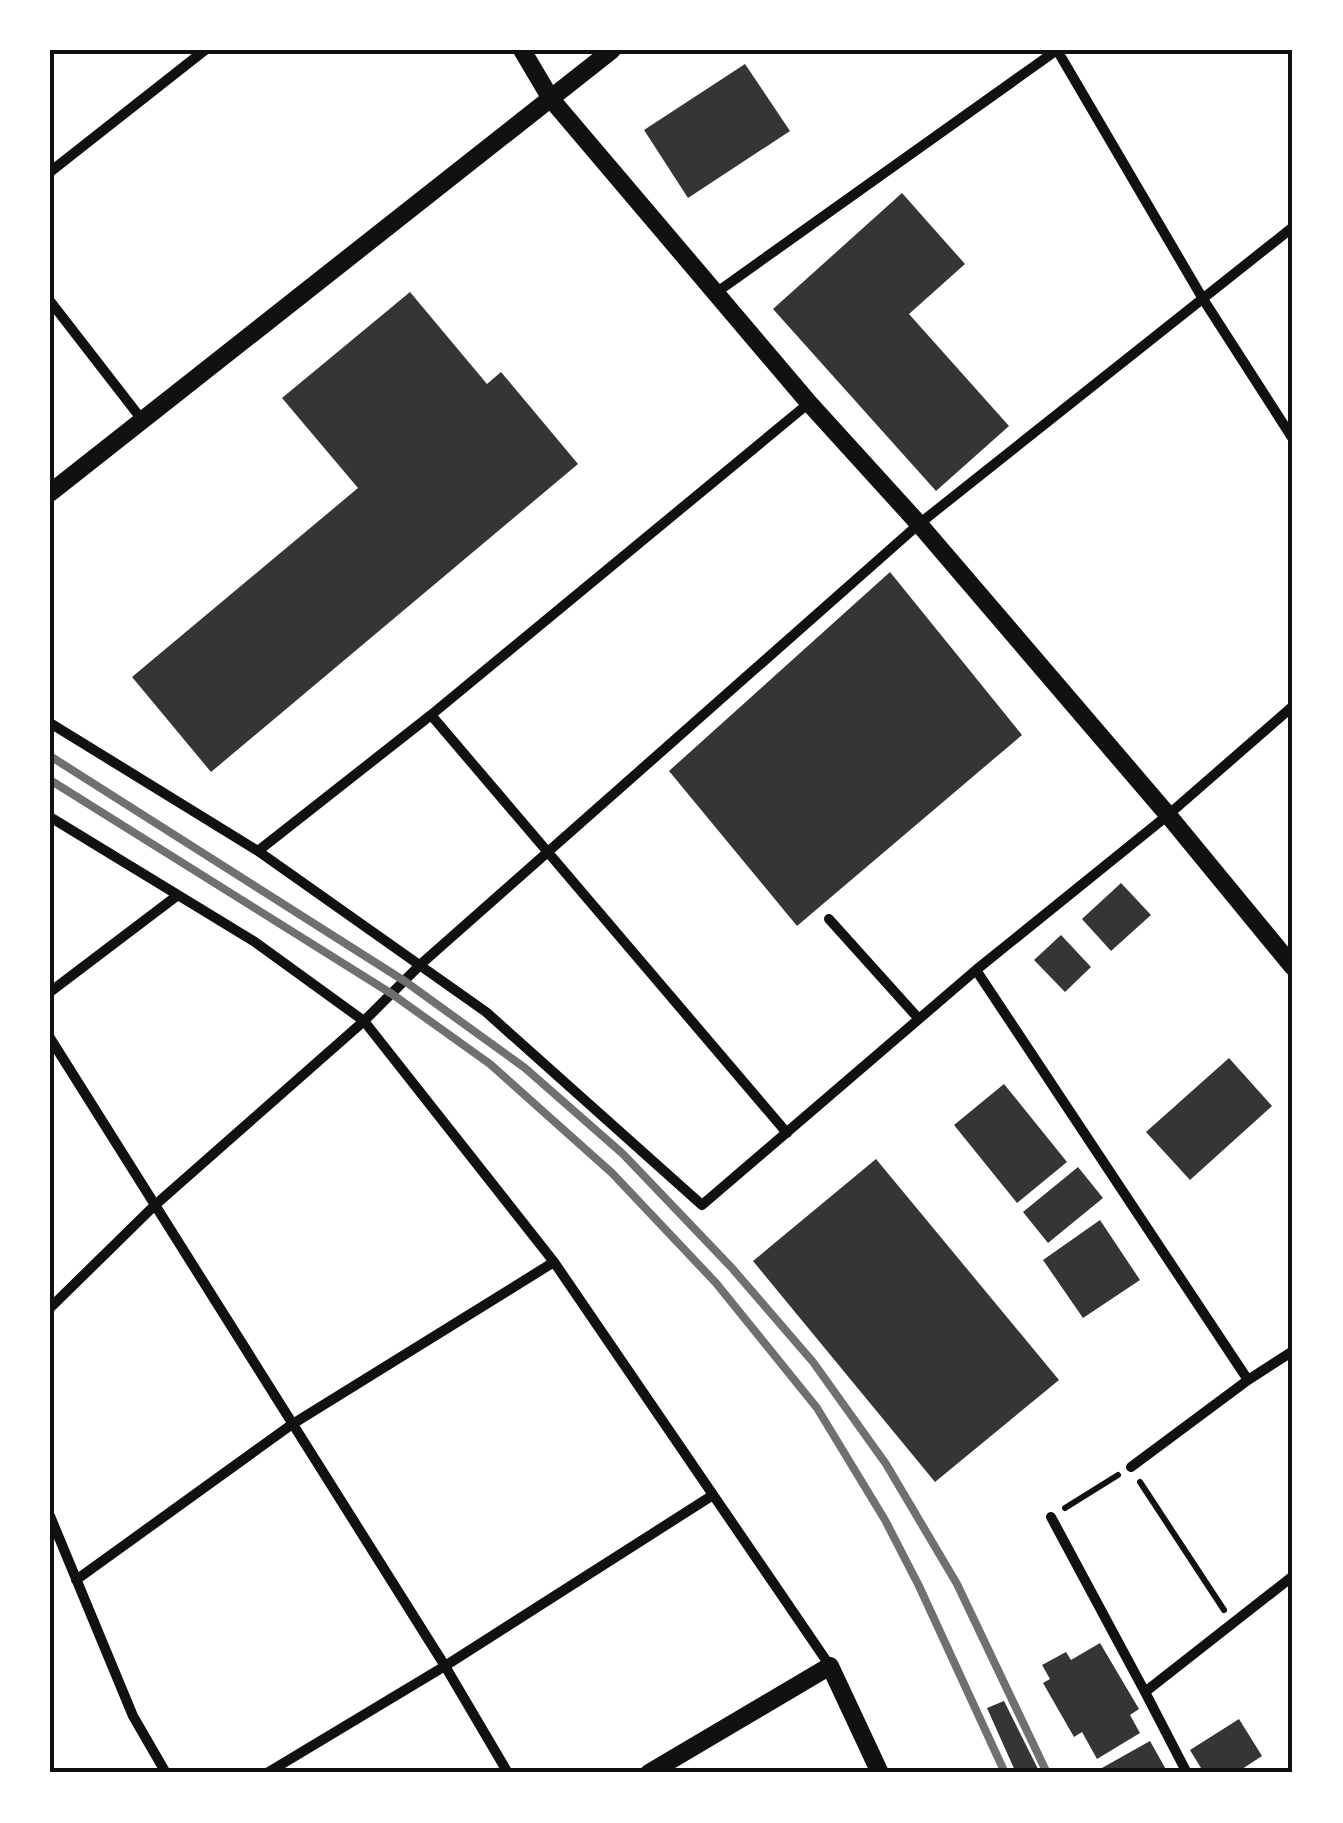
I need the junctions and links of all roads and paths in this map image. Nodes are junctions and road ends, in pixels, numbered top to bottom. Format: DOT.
graph roads {
  1 [pos="205,50"];
  2 [pos="522,50"];
  3 [pos="612,50"];
  4 [pos="1057,50"];
  5 [pos="551,99"];
  6 [pos="50,172"];
  7 [pos="1293,227"];
  8 [pos="717,292"];
  9 [pos="1203,298"];
  10 [pos="50,301"];
  11 [pos="809,403"];
  12 [pos="144,422"];
  13 [pos="1293,438"];
  14 [pos="50,494"];
  15 [pos="919,524"];
  16 [pos="1293,706"];
  17 [pos="430,715"];
  18 [pos="50,723"];
  19 [pos="1168,815"];
  20 [pos="50,817"];
  21 [pos="258,850"];
  22 [pos="548,851"];
  23 [pos="178,895"];
  24 [pos="829,919"];
  25 [pos="421,964"];
  26 [pos="1293,967"];
  27 [pos="976,970"];
  28 [pos="50,992"];
  29 [pos="919,1019"];
  30 [pos="364,1021"];
  31 [pos="50,1038"];
  32 [pos="786,1133"];
  33 [pos="154,1206"];
  34 [pos="554,1262"];
  35 [pos="50,1308"];
  36 [pos="1293,1352"];
  37 [pos="1248,1380"];
  38 [pos="291,1425"];
  39 [pos="1130,1467"];
  40 [pos="712,1495"];
  41 [pos="50,1516"];
  42 [pos="1051,1517"];
  43 [pos="1293,1576"];
  44 [pos="76,1580"];
  45 [pos="1232,1623"];
  46 [pos="445,1666"];
  47 [pos="830,1666"];
  48 [pos="1145,1692"];
  49 [pos="166,1773"];
  50 [pos="267,1773"];
  51 [pos="508,1773"];
  52 [pos="649,1773"];
  53 [pos="880,1773"];
  54 [pos="1186,1773"];
  1 -- 6 [label="street"];
  2 -- 5 [label="street"];
  3 -- 5 [label="street"];
  4 -- 8 [label="street"];
  4 -- 9 [label="street"];
  5 -- 8 [label="street"];
  5 -- 12 [label="street"];
  7 -- 9 [label="street"];
  8 -- 11 [label="street"];
  9 -- 13 [label="street"];
  9 -- 15 [label="street"];
  10 -- 12 [label="street"];
  11 -- 15 [label="street"];
  11 -- 17 [label="street"];
  12 -- 14 [label="street"];
  15 -- 19 [label="street"];
  15 -- 22 [label="street"];
  16 -- 19 [label="street"];
  17 -- 21 [label="street"];
  17 -- 22 [label="street"];
  18 -- 21 [label="street"];
  19 -- 26 [label="street"];
  19 -- 27 [label="street"];
  20 -- 23 [label="street"];
  21 -- 25 [label="street"];
  22 -- 25 [label="street"];
  22 -- 32 [label="street"];
  23 -- 28 [label="street"];
  23 -- 30 [label="street"];
  24 -- 29 [label="street"];
  25 -- 30 [label="street"];
  25 -- 32 [label="street"];
  27 -- 29 [label="street"];
  27 -- 37 [label="street"];
  29 -- 32 [label="street"];
  30 -- 33 [label="street"];
  30 -- 34 [label="street"];
  31 -- 33 [label="street"];
  33 -- 35 [label="street"];
  33 -- 38 [label="street"];
  34 -- 38 [label="street"];
  34 -- 40 [label="street"];
  36 -- 37 [label="street"];
  37 -- 39 [label="street"];
  38 -- 44 [label="street"];
  38 -- 46 [label="street"];
  39 -- 42 [label="path"];
  39 -- 45 [label="path"];
  40 -- 46 [label="street"];
  40 -- 47 [label="street"];
  41 -- 44 [label="street"];
  42 -- 48 [label="street"];
  43 -- 45 [label="street"];
  44 -- 49 [label="street"];
  45 -- 48 [label="street"];
  46 -- 50 [label="street"];
  46 -- 51 [label="street"];
  47 -- 52 [label="street"];
  47 -- 53 [label="street"];
  48 -- 54 [label="street"];
}
